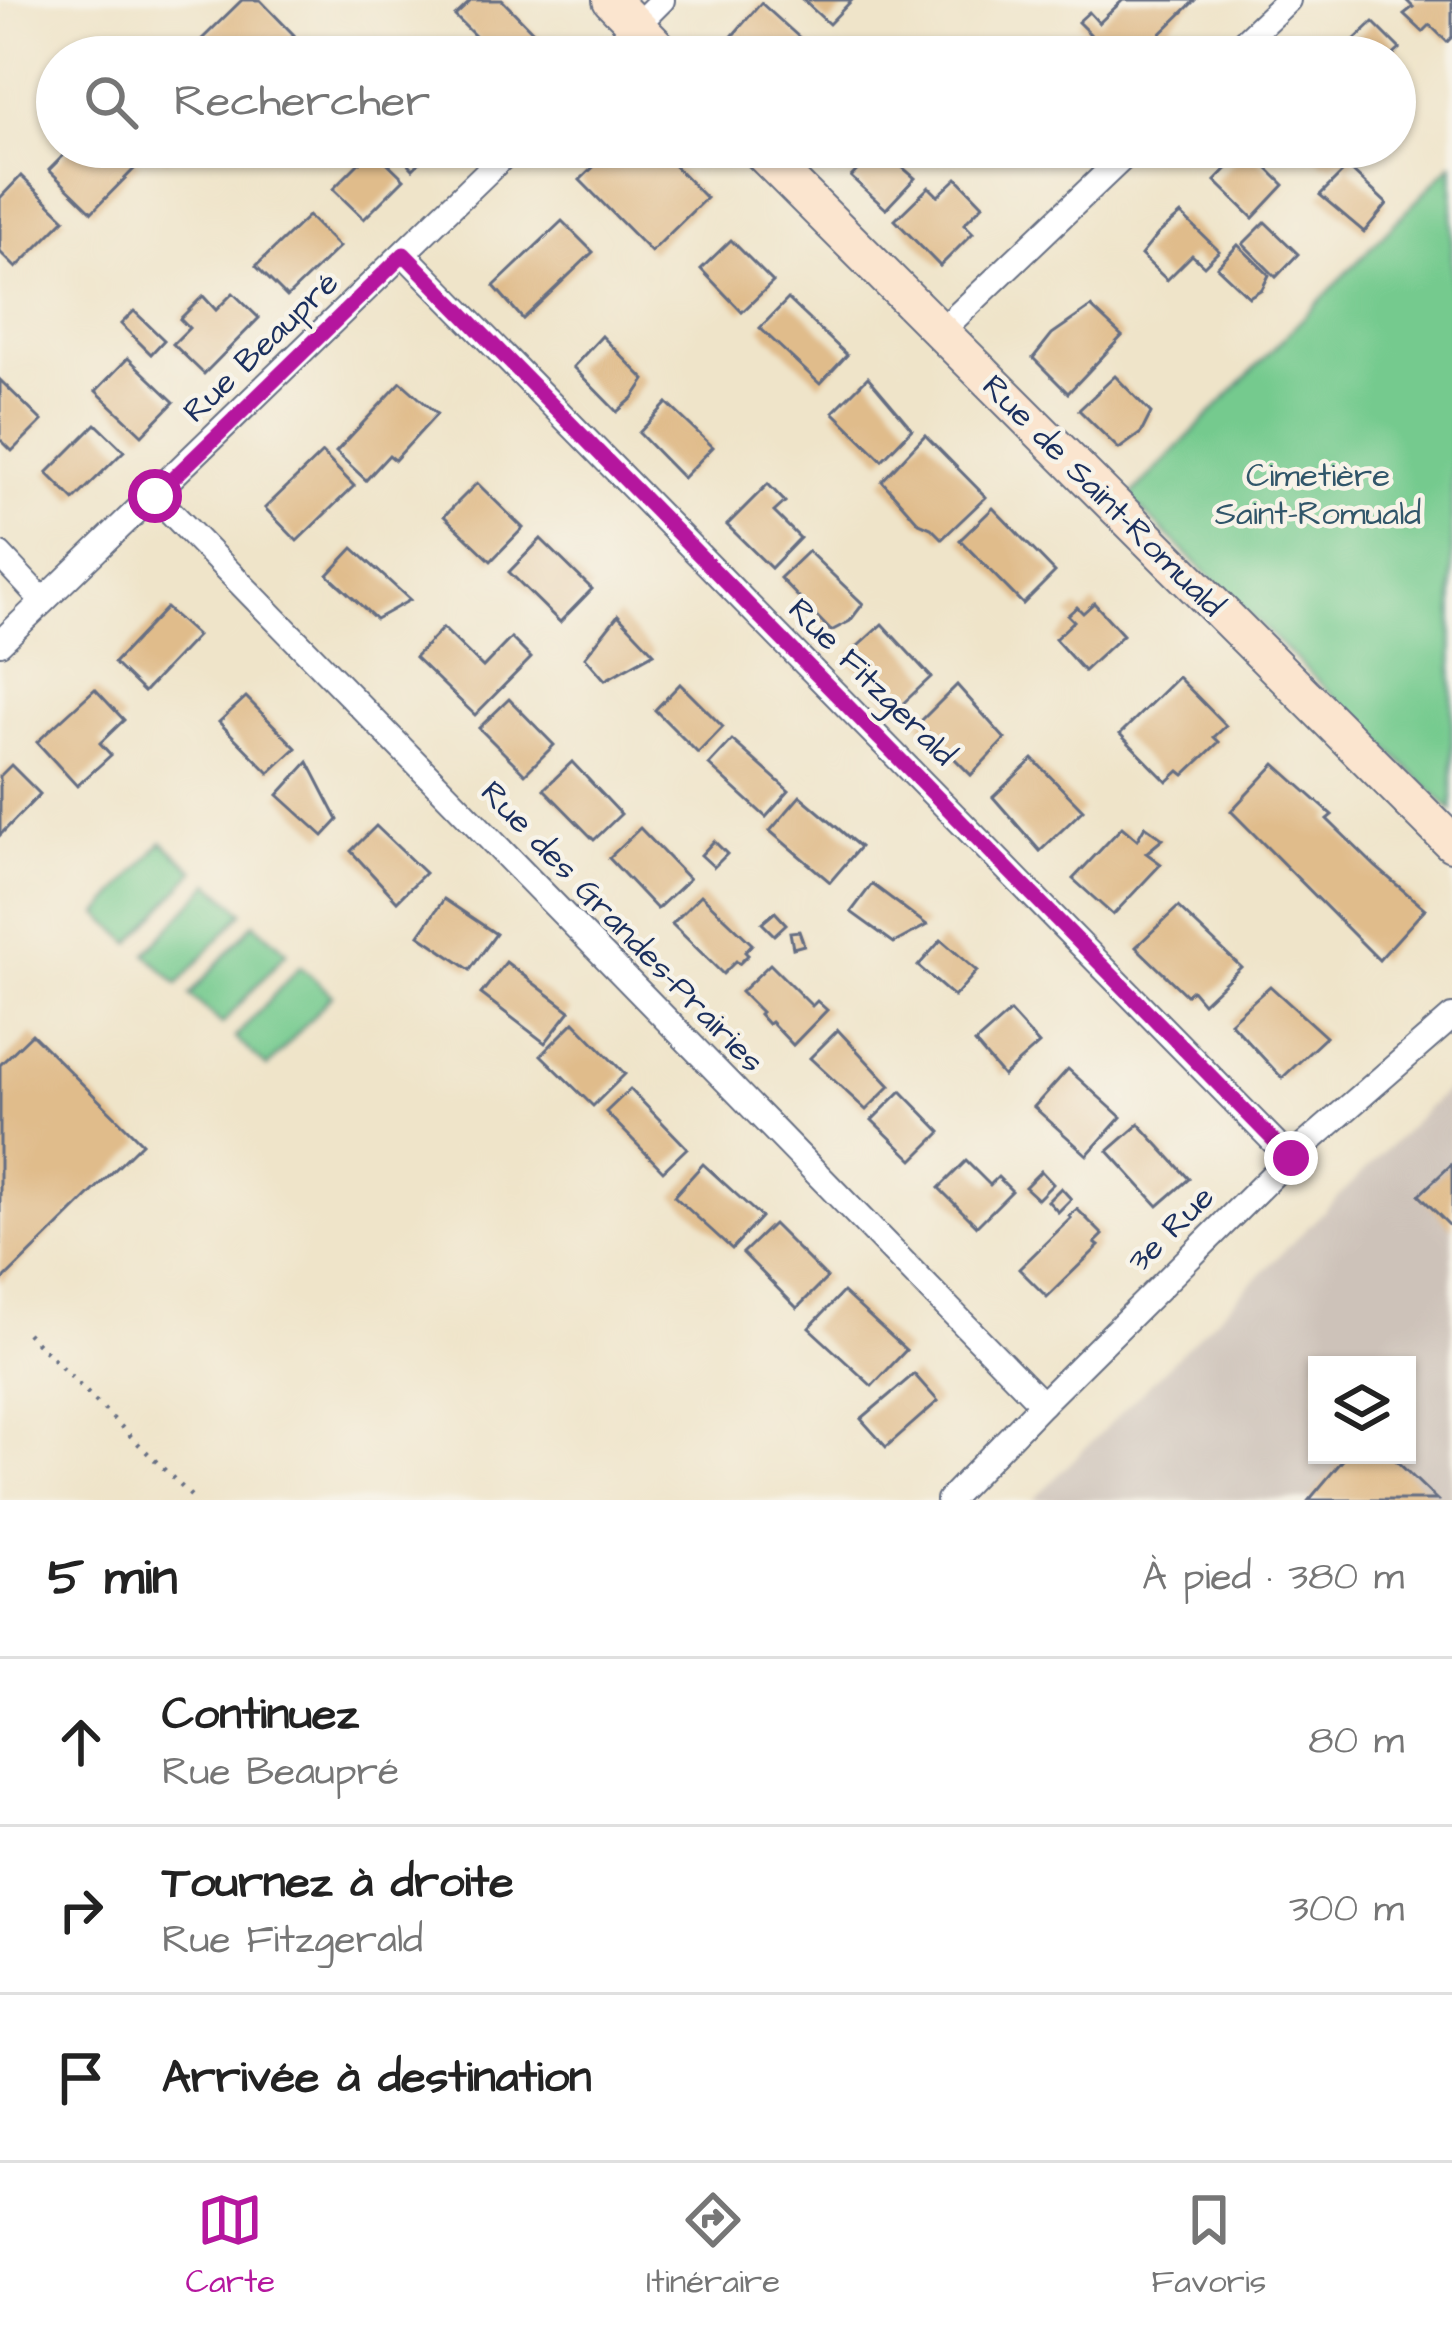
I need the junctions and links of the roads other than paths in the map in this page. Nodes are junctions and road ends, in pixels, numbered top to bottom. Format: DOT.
graph roads {
  1 [pos="662,0"];
  2 [pos="1288,0"];
  3 [pos="623,13"];
  4 [pos="646,36"];
  5 [pos="1250,36"];
  6 [pos="492,168"];
  7 [pos="776,168"];
  8 [pos="1112,168"];
  9 [pos="404,254"];
  10 [pos="939,333"];
  11 [pos="155,496"];
  12 [pos="0,555"];
  13 [pos="43,601"];
  14 [pos="0,643"];
  15 [pos="1452,843"];
  16 [pos="1452,1017"];
  17 [pos="1291,1158"];
  18 [pos="1042,1404"];
  19 [pos="949,1500"];
  1 -- 3 [label="street"];
  2 -- 5 [label="street"];
  3 -- 4 [label="street"];
  6 -- 9 [label="street, Rue Beaupré"];
  7 -- 10 [label="street, Rue de Saint-Romuald"];
  8 -- 10 [label="street"];
  9 -- 11 [label="street, Rue Beaupré"];
  9 -- 17 [label="street, Rue Fitzgerald"];
  10 -- 15 [label="street, Rue de Saint-Romuald"];
  11 -- 13 [label="street, Rue Beaupré"];
  11 -- 18 [label="street, Rue des Grandes-Prairies"];
  12 -- 13 [label="street"];
  13 -- 14 [label="street, Rue Beaupré"];
  16 -- 17 [label="street, 3e Rue"];
  17 -- 18 [label="street, 3e Rue"];
  18 -- 19 [label="street, 3e Rue"];
}
